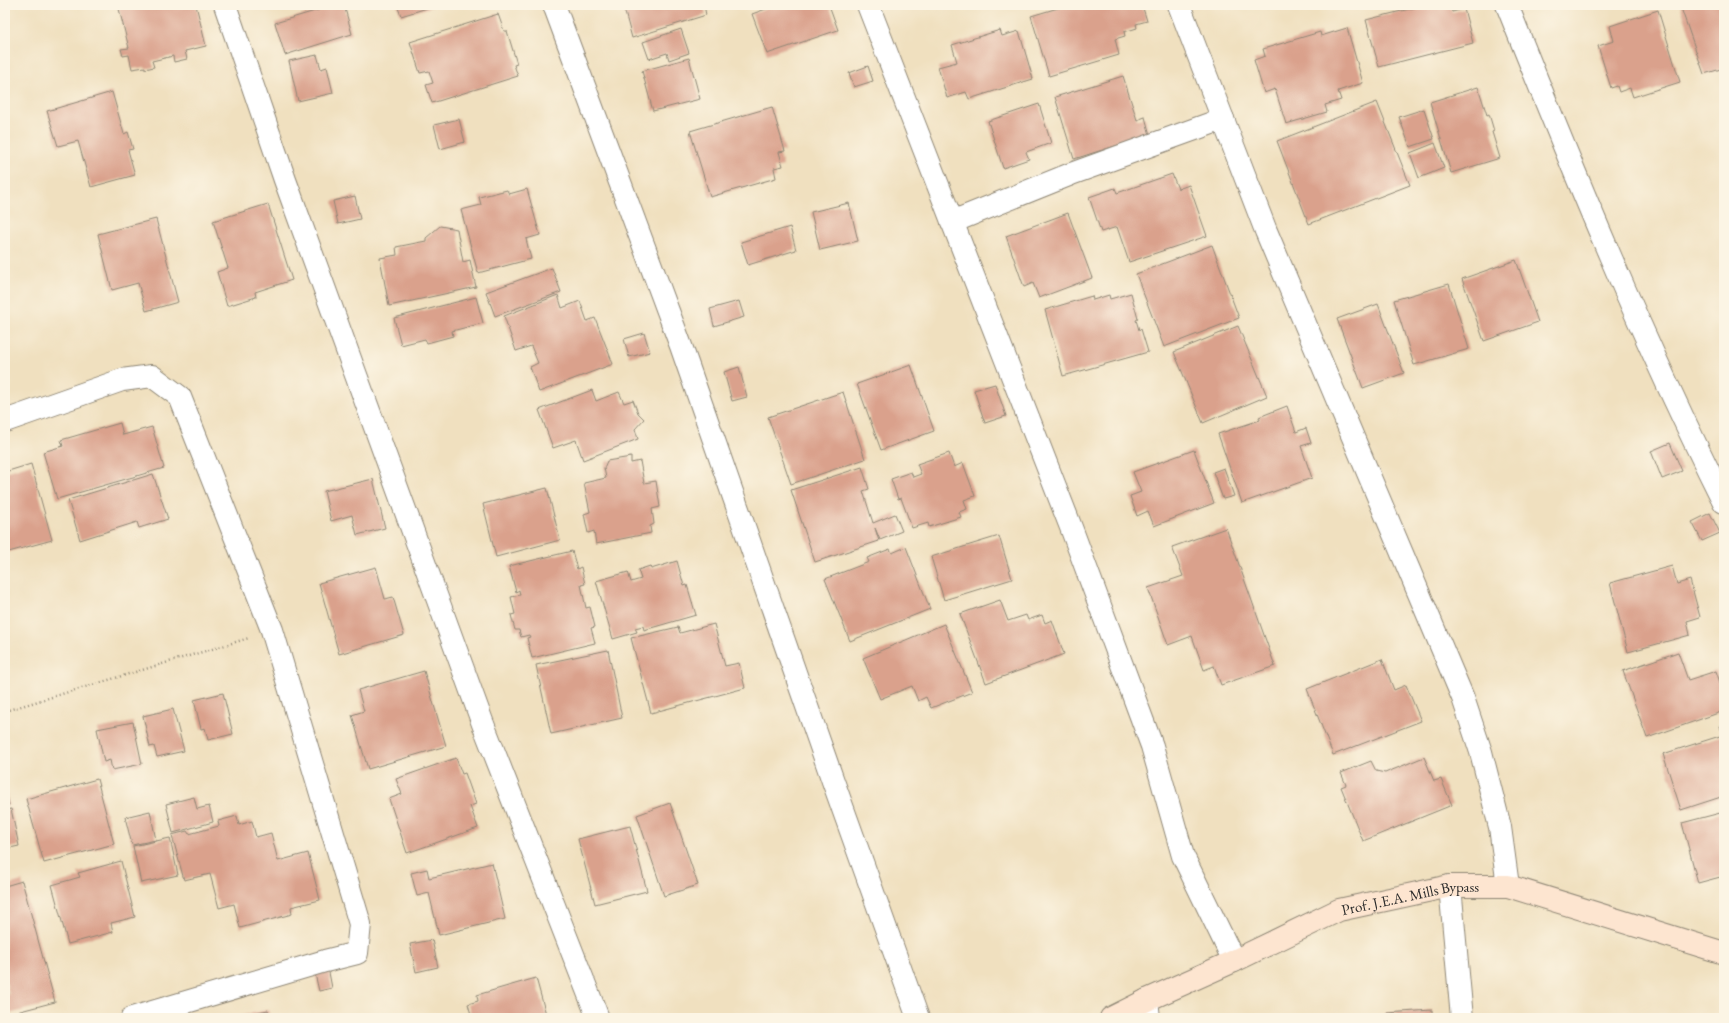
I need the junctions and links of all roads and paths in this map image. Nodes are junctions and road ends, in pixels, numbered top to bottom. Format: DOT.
graph roads {
  1 [pos="225,5"];
  2 [pos="554,5"];
  3 [pos="868,5"];
  4 [pos="1179,5"];
  5 [pos="1507,5"];
  6 [pos="1223,119"];
  7 [pos="952,222"];
  8 [pos="5,420"];
  9 [pos="1724,502"];
  10 [pos="272,630"];
  11 [pos="5,712"];
  12 [pos="1450,886"];
  13 [pos="1508,886"];
  14 [pos="1724,953"];
  15 [pos="1234,961"];
  16 [pos="1148,1009"];
  17 [pos="132,1018"];
  18 [pos="598,1018"];
  19 [pos="918,1018"];
  20 [pos="1111,1018"];
  21 [pos="1462,1018"];
  1 -- 18 [label="street"];
  2 -- 19 [label="street"];
  3 -- 7 [label="street"];
  4 -- 6 [label="street"];
  5 -- 9 [label="street"];
  6 -- 7 [label="street"];
  6 -- 13 [label="street"];
  7 -- 15 [label="street"];
  8 -- 10 [label="street"];
  10 -- 11 [label="path"];
  10 -- 17 [label="street"];
  12 -- 13 [label="street, Prof. J.E.A. Mills Bypass"];
  12 -- 15 [label="street, Prof. J.E.A. Mills Bypass"];
  12 -- 21 [label="street"];
  13 -- 14 [label="street, Prof. J.E.A. Mills Bypass"];
  15 -- 16 [label="street, Prof. J.E.A. Mills Bypass"];
  16 -- 20 [label="street, Prof. J.E.A. Mills Bypass"];
}
